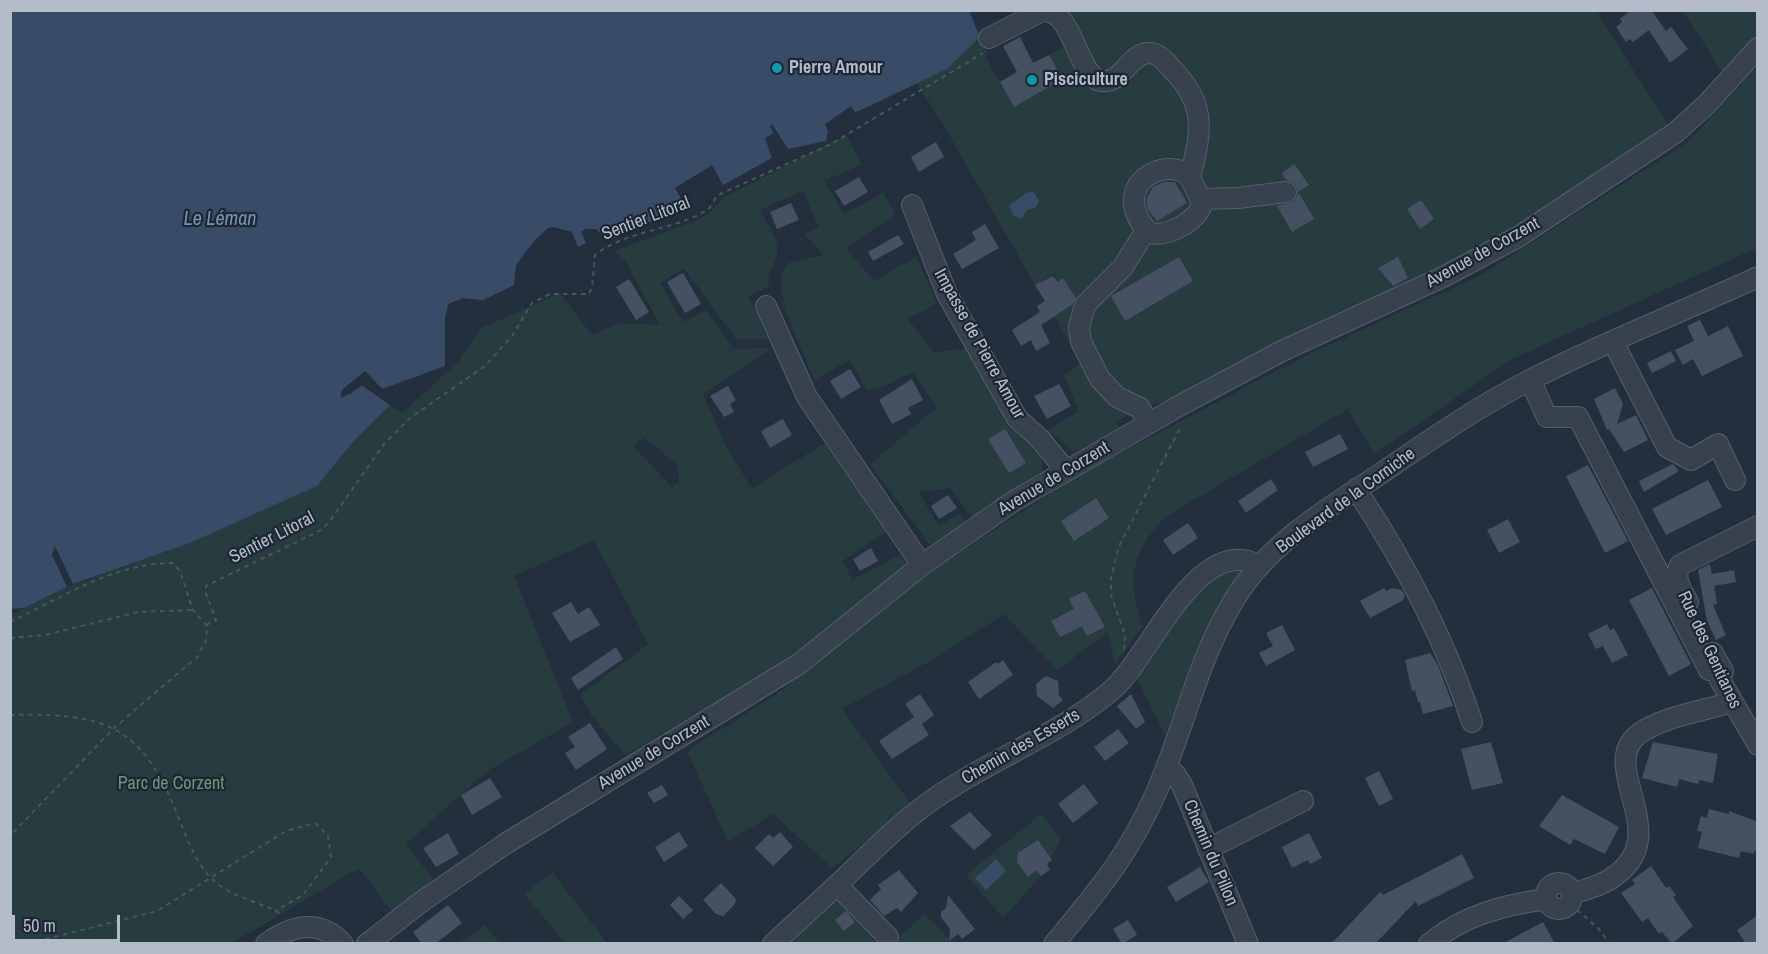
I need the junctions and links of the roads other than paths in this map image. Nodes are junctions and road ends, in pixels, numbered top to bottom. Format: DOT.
graph roads {
  1 [pos="986,46"];
  2 [pos="1758,48"];
  3 [pos="1190,177"];
  4 [pos="1286,192"];
  5 [pos="1202,199"];
  6 [pos="912,205"];
  7 [pos="1146,230"];
  8 [pos="1758,277"];
  9 [pos="766,306"];
  10 [pos="1613,342"];
  11 [pos="1530,380"];
  12 [pos="1148,424"];
  13 [pos="1066,471"];
  14 [pos="1735,480"];
  15 [pos="1356,489"];
  16 [pos="1758,526"];
  17 [pos="922,565"];
  18 [pos="1260,566"];
  19 [pos="1709,670"];
  20 [pos="1732,702"];
  21 [pos="1472,722"];
  22 [pos="1758,746"];
  23 [pos="1166,768"];
  24 [pos="1302,801"];
  25 [pos="1208,849"];
  26 [pos="837,885"];
  27 [pos="888,937"];
  28 [pos="266,944"];
  29 [pos="343,944"];
  30 [pos="367,944"];
  31 [pos="773,944"];
  32 [pos="1054,944"];
  33 [pos="1248,944"];
  34 [pos="1429,944"];
  1 -- 3 [label="street"];
  2 -- 12 [label="street, Avenue de Corzent"];
  3 -- 5 [label="street"];
  3 -- 7 [label="street"];
  4 -- 5 [label="street"];
  5 -- 7 [label="street"];
  6 -- 13 [label="street, Impasse de Pierre Amour"];
  7 -- 12 [label="street"];
  8 -- 10 [label="street, Boulevard de la Corniche"];
  9 -- 17 [label="street"];
  10 -- 11 [label="street, Boulevard de la Corniche"];
  10 -- 14 [label="street"];
  11 -- 15 [label="street, Boulevard de la Corniche"];
  11 -- 19 [label="street"];
  12 -- 13 [label="street, Avenue de Corzent"];
  13 -- 17 [label="street, Avenue de Corzent"];
  15 -- 18 [label="street, Boulevard de la Corniche"];
  15 -- 21 [label="street"];
  16 -- 20 [label="street, Rue des Gentianes"];
  17 -- 30 [label="street, Avenue de Corzent"];
  18 -- 23 [label="street, Boulevard de la Corniche"];
  18 -- 26 [label="street, Chemin des Esserts"];
  20 -- 22 [label="street, Rue des Gentianes"];
  20 -- 34 [label="street"];
  23 -- 25 [label="street, Chemin du Pillon"];
  23 -- 32 [label="street, Boulevard de la Corniche"];
  24 -- 25 [label="street"];
  25 -- 33 [label="street, Chemin du Pillon"];
  26 -- 27 [label="street"];
  26 -- 31 [label="street, Chemin des Esserts"];
  28 -- 29 [label="street"];
}
